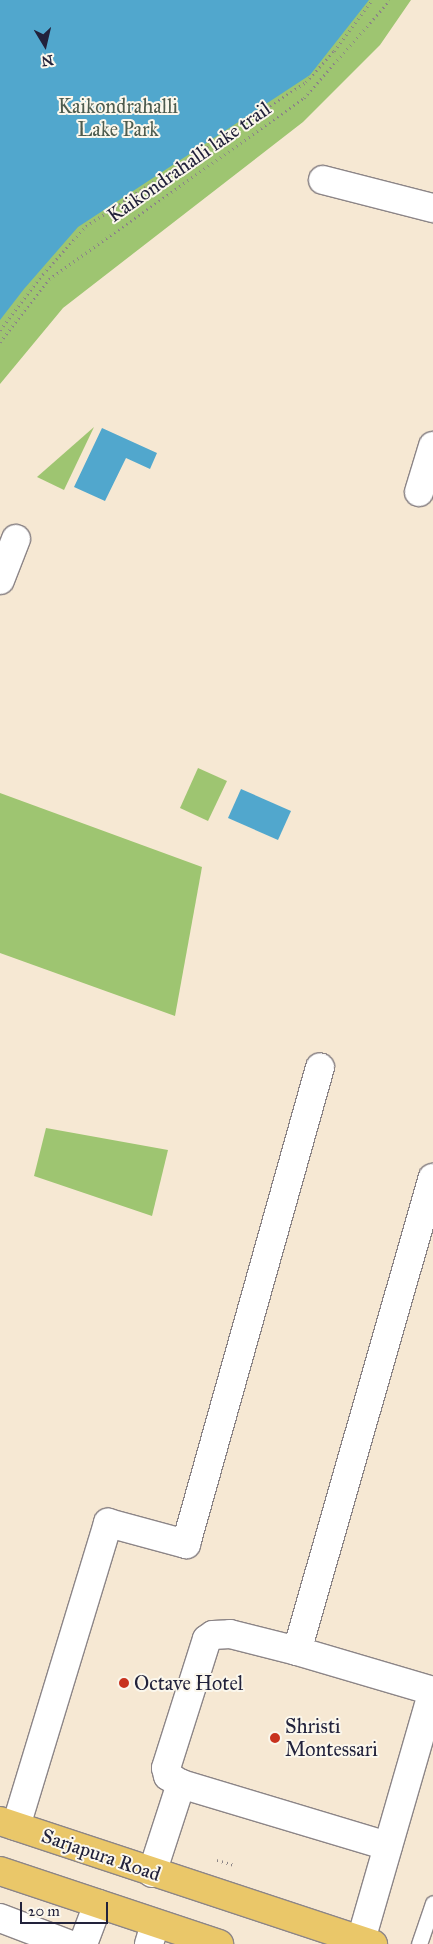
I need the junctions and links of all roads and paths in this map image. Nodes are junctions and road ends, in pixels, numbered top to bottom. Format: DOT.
graph roads {
  1 [pos="372,0"];
  2 [pos="390,0"];
  3 [pos="323,180"];
  4 [pos="433,208"];
  5 [pos="0,330"];
  6 [pos="0,342"];
  7 [pos="433,446"];
  8 [pos="419,492"];
  9 [pos="16,539"];
  10 [pos="0,580"];
  11 [pos="320,1068"];
  12 [pos="433,1178"];
  13 [pos="297,1651"];
  14 [pos="433,1691"];
  15 [pos="181,1784"];
  16 [pos="8,1823"];
  17 [pos="388,1846"];
  18 [pos="0,1871"];
  19 [pos="152,1872"];
  20 [pos="433,1903"];
  21 [pos="98,1904"];
  22 [pos="0,1918"];
  23 [pos="152,1934"];
  24 [pos="367,1942"];
  25 [pos="68,1944"];
  26 [pos="83,1944"];
  27 [pos="219,1944"];
  28 [pos="418,1944"];
  1 -- 5 [label="path"];
  2 -- 6 [label="path, Kaikondrahalli lake trail"];
  3 -- 4 [label="street"];
  7 -- 8 [label="street"];
  9 -- 10 [label="street"];
  11 -- 16 [label="street"];
  12 -- 13 [label="street"];
  13 -- 14 [label="street"];
  13 -- 15 [label="street"];
  14 -- 17 [label="street"];
  15 -- 17 [label="street"];
  15 -- 19 [label="street"];
  16 -- 19 [label="main road, Sarjapura Road"];
  17 -- 24 [label="street"];
  18 -- 21 [label="main road"];
  19 -- 24 [label="main road, Sarjapura Road"];
  20 -- 28 [label="lane"];
  21 -- 23 [label="main road"];
  21 -- 26 [label="street"];
  22 -- 25 [label="street"];
  23 -- 27 [label="main road"];
}
